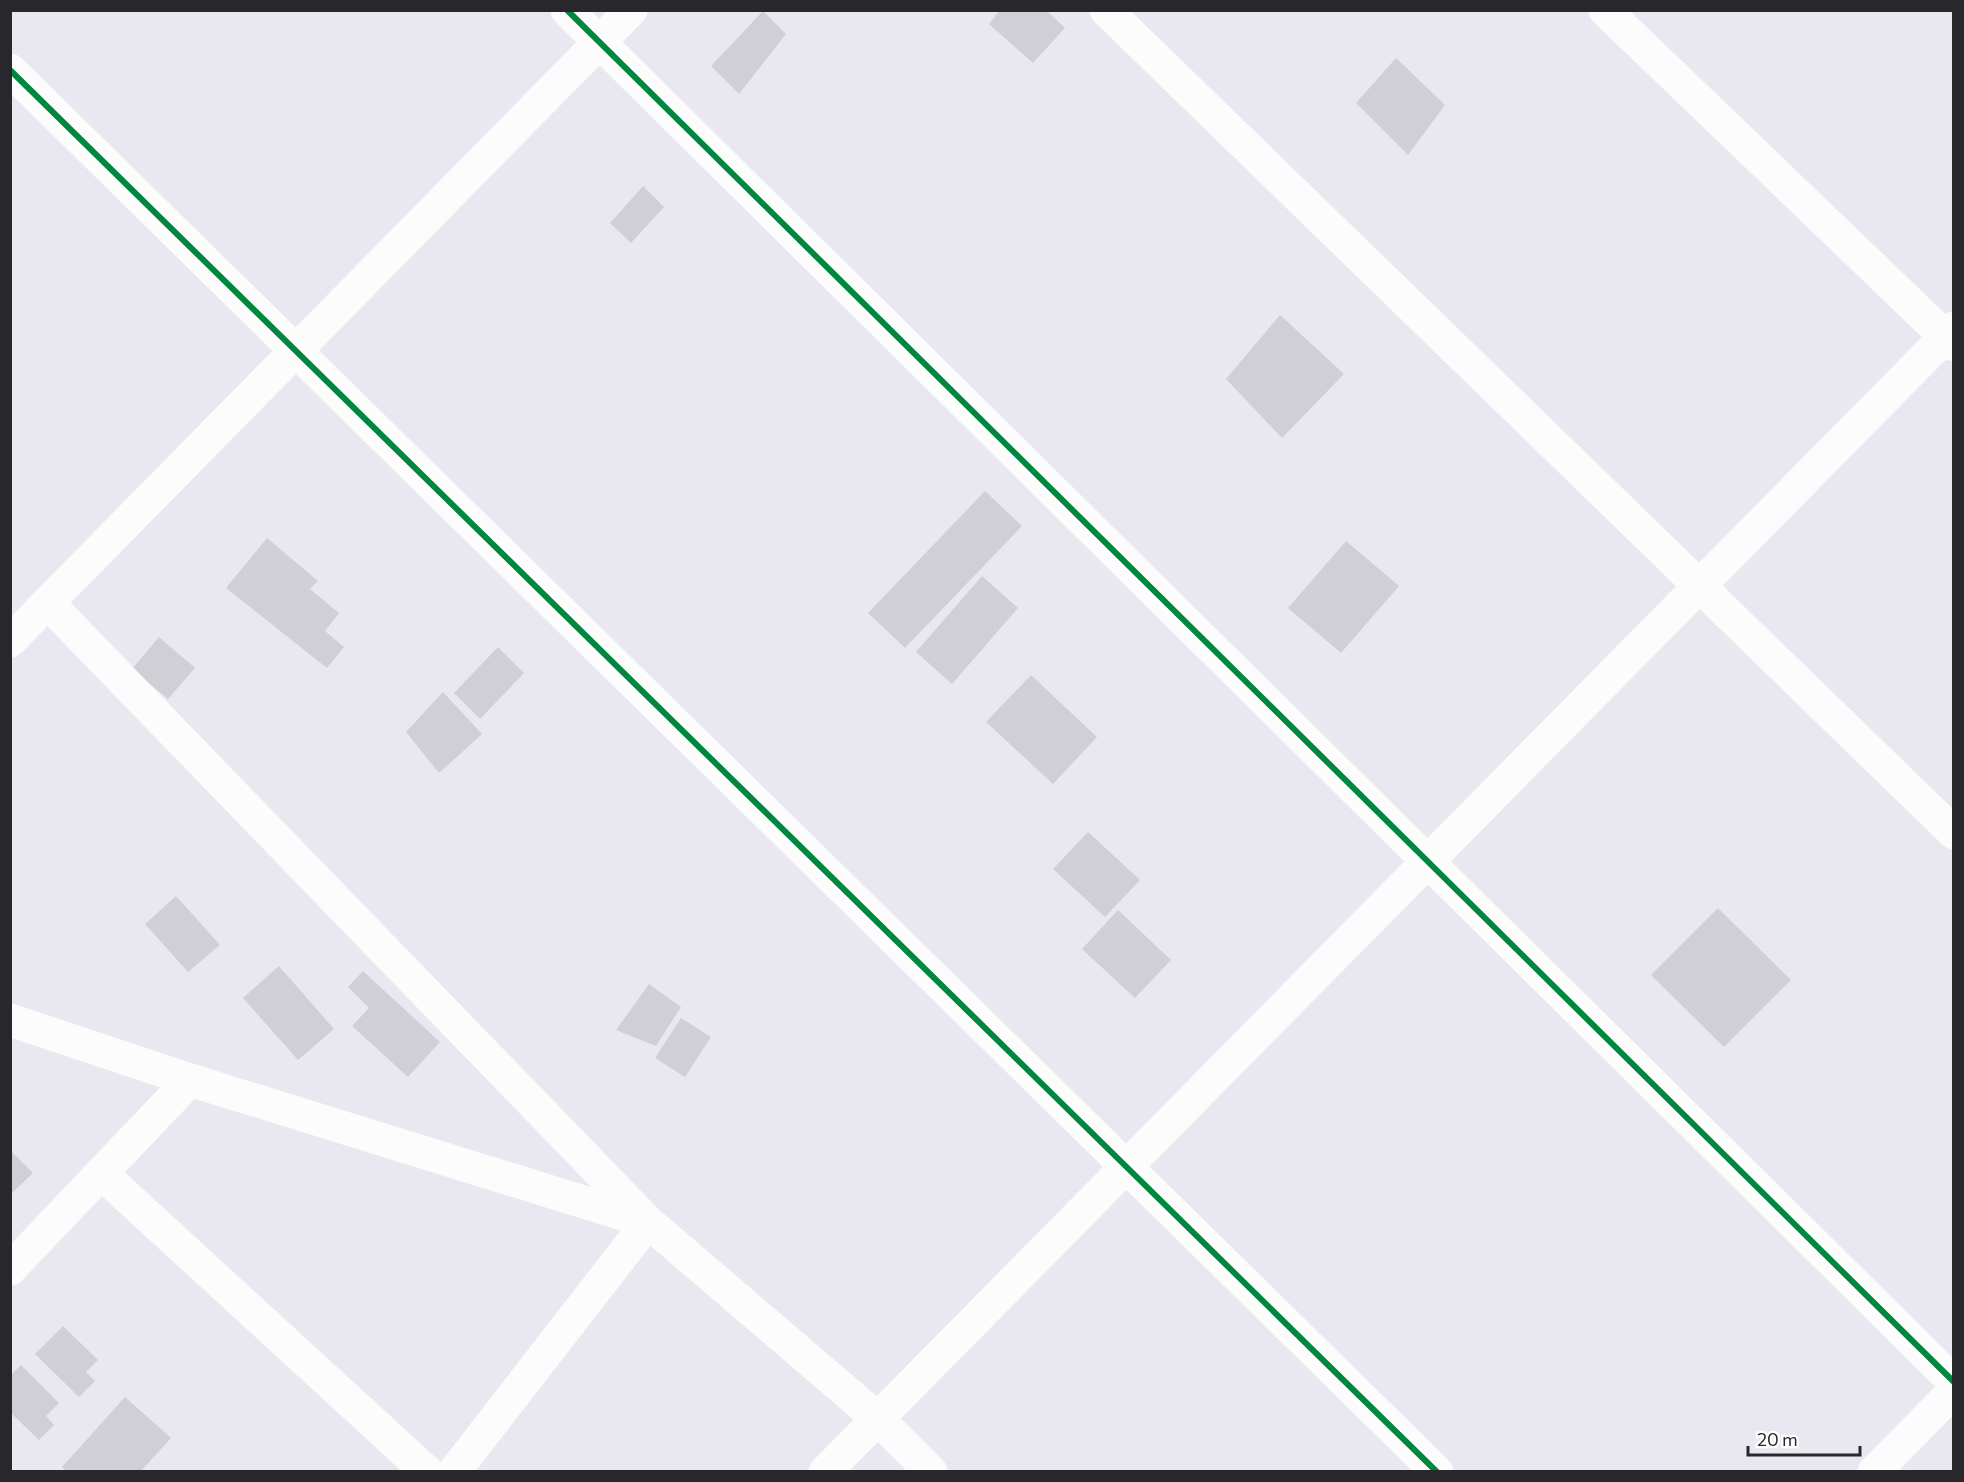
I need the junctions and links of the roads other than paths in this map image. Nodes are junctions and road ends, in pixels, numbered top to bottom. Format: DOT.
graph roads {
  1 [pos="567,10"];
  2 [pos="631,10"];
  3 [pos="1106,10"];
  4 [pos="1605,10"];
  5 [pos="600,42"];
  6 [pos="10,70"];
  7 [pos="1950,336"];
  8 [pos="296,351"];
  9 [pos="1698,585"];
  10 [pos="48,603"];
  11 [pos="10,641"];
  12 [pos="1953,833"];
  13 [pos="1427,861"];
  14 [pos="10,1020"];
  15 [pos="190,1080"];
  16 [pos="1126,1166"];
  17 [pos="101,1173"];
  18 [pos="648,1222"];
  19 [pos="10,1269"];
  20 [pos="1953,1382"];
  21 [pos="1953,1391"];
  22 [pos="878,1419"];
  23 [pos="427,1472"];
  24 [pos="454,1472"];
  25 [pos="825,1472"];
  26 [pos="932,1472"];
  27 [pos="1437,1472"];
  28 [pos="1874,1472"];
  1 -- 5 [label="street"];
  2 -- 5 [label="street"];
  3 -- 9 [label="street"];
  4 -- 7 [label="street"];
  5 -- 8 [label="street"];
  5 -- 13 [label="street"];
  6 -- 8 [label="street"];
  7 -- 9 [label="street"];
  8 -- 10 [label="street"];
  8 -- 16 [label="street"];
  9 -- 12 [label="street"];
  9 -- 13 [label="street"];
  10 -- 11 [label="street"];
  10 -- 18 [label="street"];
  13 -- 16 [label="street"];
  13 -- 20 [label="street"];
  14 -- 15 [label="street"];
  15 -- 17 [label="street"];
  15 -- 18 [label="street"];
  16 -- 22 [label="street"];
  16 -- 27 [label="street"];
  17 -- 19 [label="street"];
  17 -- 23 [label="street"];
  18 -- 22 [label="street"];
  18 -- 24 [label="street"];
  21 -- 28 [label="street"];
  22 -- 25 [label="street"];
  22 -- 26 [label="street"];
}
